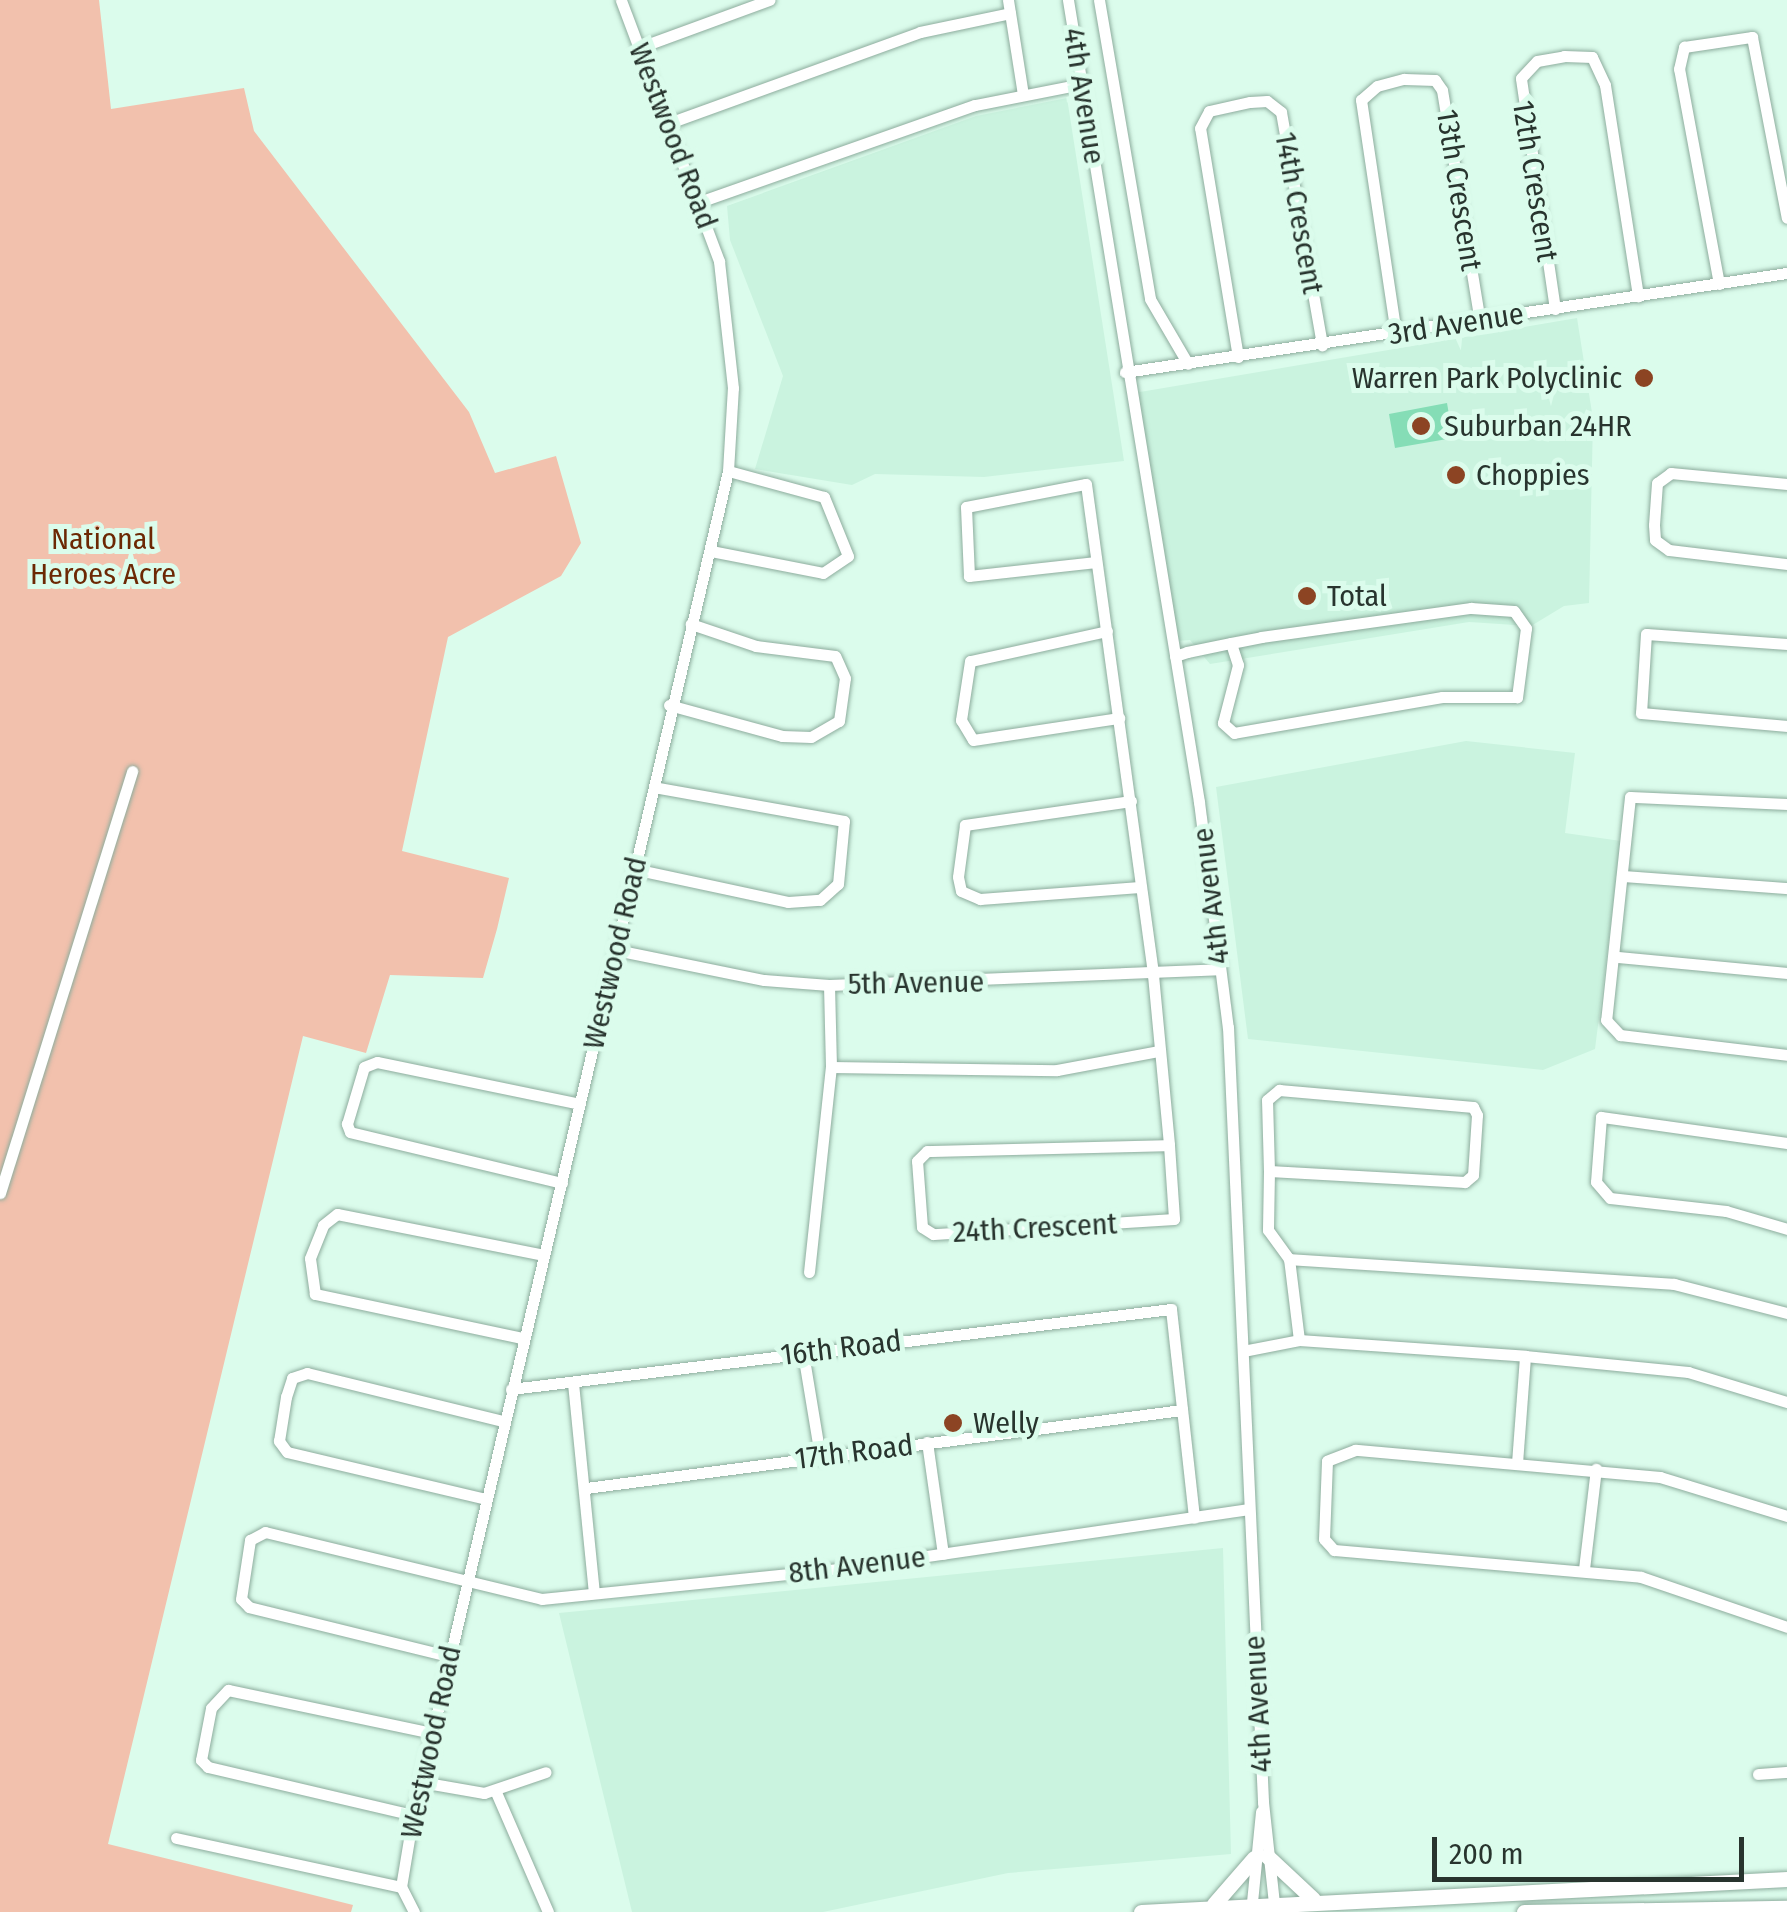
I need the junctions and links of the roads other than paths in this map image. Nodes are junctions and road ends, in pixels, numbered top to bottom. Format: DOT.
graph roads {
  1 [pos="621,0"];
  2 [pos="769,0"];
  3 [pos="1068,0"];
  4 [pos="1099,0"];
  5 [pos="1009,6"];
  6 [pos="638,48"];
  7 [pos="1082,84"];
  8 [pos="1023,95"];
  9 [pos="669,123"];
  10 [pos="702,202"];
  11 [pos="1787,218"];
  12 [pos="1787,273"];
  13 [pos="1719,284"];
  14 [pos="1638,296"];
  15 [pos="1554,309"];
  16 [pos="1480,321"];
  17 [pos="1396,334"];
  18 [pos="1322,345"];
  19 [pos="1238,357"];
  20 [pos="1188,364"];
  21 [pos="1125,372"];
  22 [pos="728,471"];
  23 [pos="1787,484"];
  24 [pos="710,551"];
  25 [pos="1096,562"];
  26 [pos="1787,564"];
  27 [pos="691,624"];
  28 [pos="1107,631"];
  29 [pos="1231,643"];
  30 [pos="1787,644"];
  31 [pos="1175,656"];
  32 [pos="669,706"];
  33 [pos="1119,718"];
  34 [pos="1787,726"];
  35 [pos="132,770"];
  36 [pos="654,787"];
  37 [pos="1131,802"];
  38 [pos="1787,804"];
  39 [pos="634,869"];
  40 [pos="1622,876"];
  41 [pos="1140,887"];
  42 [pos="1787,888"];
  43 [pos="616,950"];
  44 [pos="1618,957"];
  45 [pos="1219,969"];
  46 [pos="1787,973"];
  47 [pos="1153,974"];
  48 [pos="829,984"];
  49 [pos="1159,1051"];
  50 [pos="1787,1055"];
  51 [pos="830,1067"];
  52 [pos="580,1104"];
  53 [pos="1787,1144"];
  54 [pos="1169,1145"];
  55 [pos="1270,1170"];
  56 [pos="562,1182"];
  57 [pos="0,1193"];
  58 [pos="1787,1229"];
  59 [pos="544,1255"];
  60 [pos="1289,1259"];
  61 [pos="809,1272"];
  62 [pos="1787,1312"];
  63 [pos="522,1338"];
  64 [pos="1299,1340"];
  65 [pos="1242,1350"];
  66 [pos="804,1353"];
  67 [pos="1525,1356"];
  68 [pos="572,1383"];
  69 [pos="511,1388"];
  70 [pos="1787,1402"];
  71 [pos="1182,1410"];
  72 [pos="503,1421"];
  73 [pos="927,1442"];
  74 [pos="820,1456"];
  75 [pos="1517,1463"];
  76 [pos="1596,1469"];
  77 [pos="586,1488"];
  78 [pos="486,1499"];
  79 [pos="1248,1509"];
  80 [pos="1787,1516"];
  81 [pos="1194,1518"];
  82 [pos="943,1554"];
  83 [pos="1584,1569"];
  84 [pos="468,1576"];
  85 [pos="594,1593"];
  86 [pos="1787,1627"];
  87 [pos="448,1656"];
  88 [pos="432,1733"];
  89 [pos="546,1772"];
  90 [pos="1787,1772"];
  91 [pos="1758,1774"];
  92 [pos="421,1782"];
  93 [pos="495,1790"];
  94 [pos="413,1815"];
  95 [pos="176,1838"];
  96 [pos="1260,1857"];
  97 [pos="1787,1879"];
  98 [pos="402,1888"];
  99 [pos="1313,1899"];
  100 [pos="1214,1904"];
  101 [pos="1275,1906"];
  102 [pos="1251,1907"];
  103 [pos="1787,1908"];
  104 [pos="414,1912"];
  105 [pos="548,1912"];
  106 [pos="1141,1912"];
  107 [pos="1524,1912"];
  1 -- 6 [label="street, Westwood Road"];
  2 -- 6 [label="street"];
  3 -- 7 [label="street, 4th Avenue"];
  4 -- 20 [label="street"];
  5 -- 8 [label="street"];
  5 -- 9 [label="street"];
  6 -- 9 [label="street, Westwood Road"];
  7 -- 8 [label="street"];
  7 -- 21 [label="street, 4th Avenue"];
  8 -- 10 [label="street"];
  9 -- 10 [label="street, Westwood Road"];
  10 -- 22 [label="street, Westwood Road"];
  11 -- 13 [label="street"];
  12 -- 13 [label="street, 3rd Avenue"];
  13 -- 14 [label="street, 3rd Avenue"];
  14 -- 15 [label="street, 3rd Avenue"];
  14 -- 15 [label="street, 12th Crescent"];
  15 -- 16 [label="street, 3rd Avenue"];
  16 -- 17 [label="street, 3rd Avenue"];
  16 -- 17 [label="street, 13th Crescent"];
  17 -- 18 [label="street, 3rd Avenue"];
  18 -- 19 [label="street, 3rd Avenue"];
  18 -- 19 [label="street, 14th Crescent"];
  19 -- 20 [label="street, 3rd Avenue"];
  20 -- 21 [label="street, 3rd Avenue"];
  21 -- 31 [label="street, 4th Avenue"];
  22 -- 24 [label="street, Westwood Road"];
  22 -- 24 [label="street"];
  23 -- 26 [label="street"];
  24 -- 27 [label="street, Westwood Road"];
  25 -- 25 [label="street"];
  25 -- 28 [label="street"];
  27 -- 32 [label="street, Westwood Road"];
  27 -- 32 [label="street"];
  28 -- 33 [label="street"];
  28 -- 33 [label="street"];
  29 -- 29 [label="street"];
  29 -- 31 [label="street"];
  30 -- 34 [label="street"];
  31 -- 45 [label="street, 4th Avenue"];
  32 -- 36 [label="street, Westwood Road"];
  33 -- 37 [label="street"];
  35 -- 57 [label="street"];
  36 -- 39 [label="street, Westwood Road"];
  36 -- 39 [label="street"];
  37 -- 41 [label="street"];
  37 -- 41 [label="street"];
  38 -- 40 [label="street"];
  39 -- 43 [label="street, Westwood Road"];
  40 -- 42 [label="street"];
  40 -- 44 [label="street"];
  41 -- 47 [label="street"];
  43 -- 48 [label="street, 5th Avenue"];
  43 -- 52 [label="street, Westwood Road"];
  44 -- 46 [label="street"];
  44 -- 50 [label="street"];
  45 -- 47 [label="street, 5th Avenue"];
  45 -- 65 [label="street, 4th Avenue"];
  47 -- 48 [label="street, 5th Avenue"];
  47 -- 49 [label="street"];
  48 -- 51 [label="street"];
  49 -- 51 [label="street"];
  49 -- 54 [label="street"];
  51 -- 61 [label="street"];
  52 -- 56 [label="street, Westwood Road"];
  52 -- 56 [label="street"];
  53 -- 58 [label="street"];
  54 -- 54 [label="street, 24th Crescent"];
  55 -- 55 [label="street"];
  55 -- 60 [label="street"];
  56 -- 59 [label="street, Westwood Road"];
  59 -- 63 [label="street, Westwood Road"];
  59 -- 63 [label="street"];
  60 -- 62 [label="street"];
  60 -- 64 [label="street"];
  63 -- 69 [label="street, Westwood Road"];
  64 -- 65 [label="street"];
  64 -- 67 [label="street"];
  65 -- 79 [label="street, 4th Avenue"];
  66 -- 68 [label="street, 16th Road"];
  66 -- 71 [label="street, 16th Road"];
  66 -- 74 [label="street"];
  67 -- 70 [label="street"];
  67 -- 75 [label="street"];
  68 -- 69 [label="street, 16th Road"];
  68 -- 77 [label="street"];
  69 -- 72 [label="street, Westwood Road"];
  71 -- 73 [label="street, 17th Road"];
  71 -- 81 [label="street"];
  72 -- 78 [label="street, Westwood Road"];
  72 -- 78 [label="street"];
  73 -- 74 [label="street, 17th Road"];
  73 -- 82 [label="street"];
  74 -- 77 [label="street, 17th Road"];
  75 -- 76 [label="street"];
  75 -- 83 [label="street"];
  76 -- 80 [label="street"];
  76 -- 83 [label="street"];
  77 -- 85 [label="street"];
  78 -- 84 [label="street, Westwood Road"];
  79 -- 81 [label="street, 8th Avenue"];
  79 -- 96 [label="street, 4th Avenue"];
  81 -- 82 [label="street, 8th Avenue"];
  82 -- 85 [label="street, 8th Avenue"];
  83 -- 86 [label="street"];
  84 -- 85 [label="street, 8th Avenue"];
  84 -- 87 [label="street, Westwood Road"];
  84 -- 87 [label="street, 8th Avenue"];
  87 -- 88 [label="street, Westwood Road"];
  88 -- 92 [label="street, Westwood Road"];
  88 -- 94 [label="street"];
  89 -- 93 [label="street"];
  90 -- 91 [label="street"];
  92 -- 93 [label="street"];
  92 -- 94 [label="street, Westwood Road"];
  93 -- 105 [label="street"];
  94 -- 98 [label="street, Westwood Road"];
  95 -- 98 [label="street"];
  96 -- 99 [label="highway"];
  96 -- 100 [label="highway"];
  96 -- 101 [label="street"];
  96 -- 102 [label="street"];
  97 -- 99 [label="highway"];
  98 -- 104 [label="street"];
  99 -- 101 [label="highway"];
  100 -- 102 [label="highway"];
  100 -- 106 [label="highway"];
  101 -- 102 [label="highway"];
  103 -- 107 [label="highway"];
}
